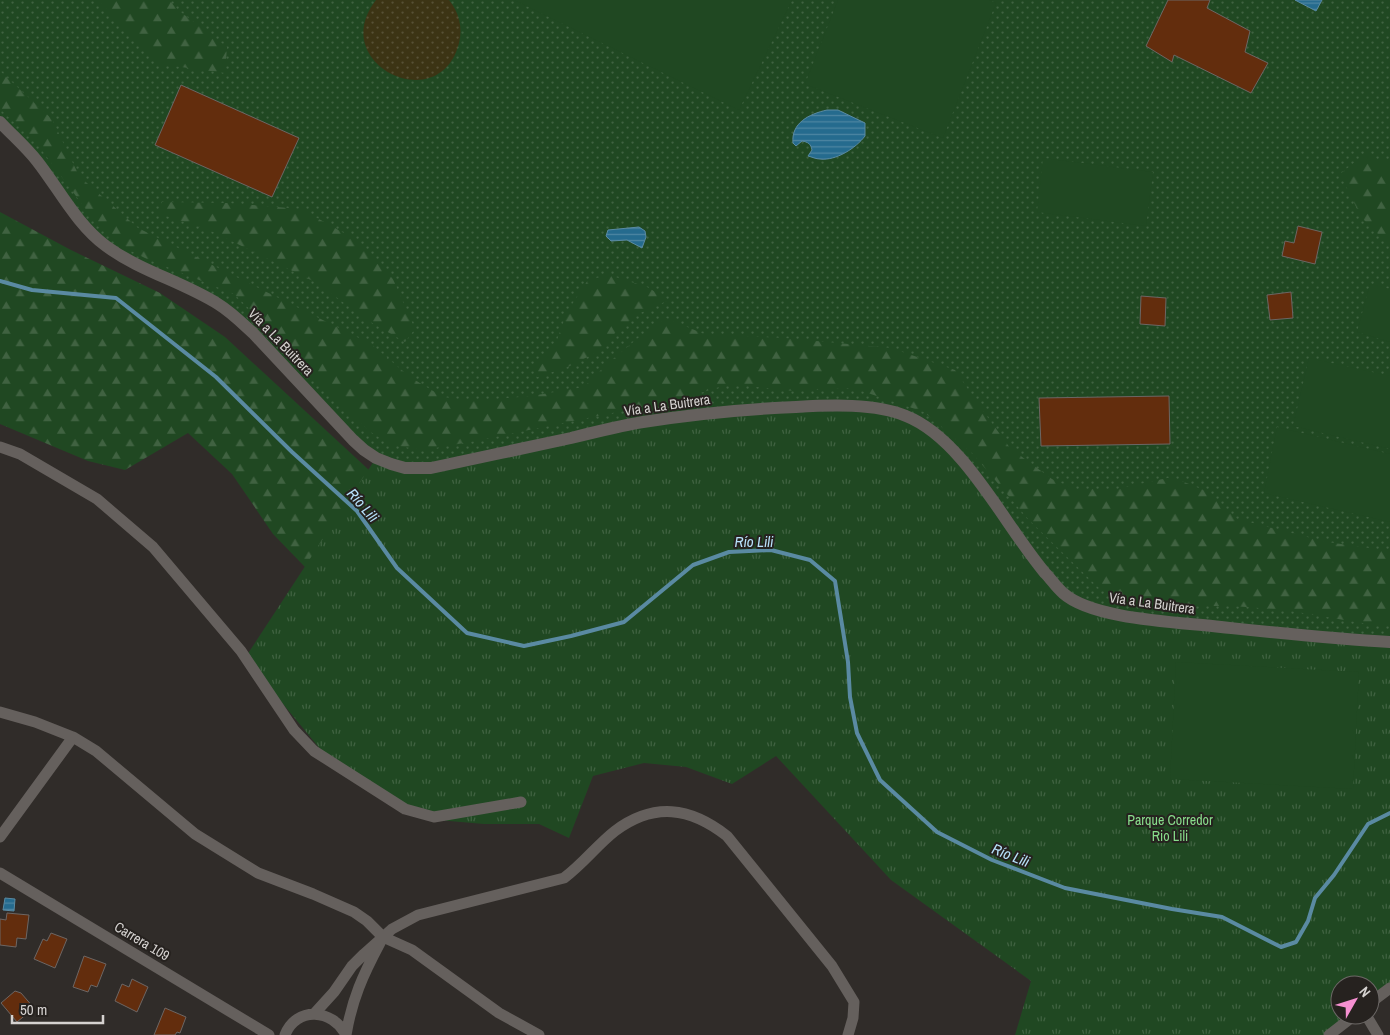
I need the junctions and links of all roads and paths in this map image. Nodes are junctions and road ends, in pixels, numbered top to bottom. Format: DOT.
graph roads {
  1 [pos="0,122"];
  2 [pos="0,447"];
  3 [pos="1390,642"];
  4 [pos="0,712"];
  5 [pos="73,737"];
  6 [pos="521,802"];
  7 [pos="0,837"];
  8 [pos="0,873"];
  9 [pos="383,937"];
  10 [pos="314,1014"];
  11 [pos="1342,1025"];
  12 [pos="268,1035"];
  13 [pos="285,1035"];
  14 [pos="346,1035"];
  15 [pos="539,1035"];
  16 [pos="848,1035"];
  17 [pos="1329,1035"];
  1 -- 3 [label="street, Vía a La Buitrera"];
  2 -- 6 [label="street"];
  4 -- 5 [label="street"];
  5 -- 7 [label="street"];
  5 -- 9 [label="street"];
  8 -- 12 [label="street, Carrera 109"];
  9 -- 10 [label="street"];
  9 -- 14 [label="street"];
  9 -- 15 [label="street"];
  9 -- 16 [label="street"];
  10 -- 13 [label="street"];
  10 -- 14 [label="street"];
  11 -- 17 [label="street"];
}
